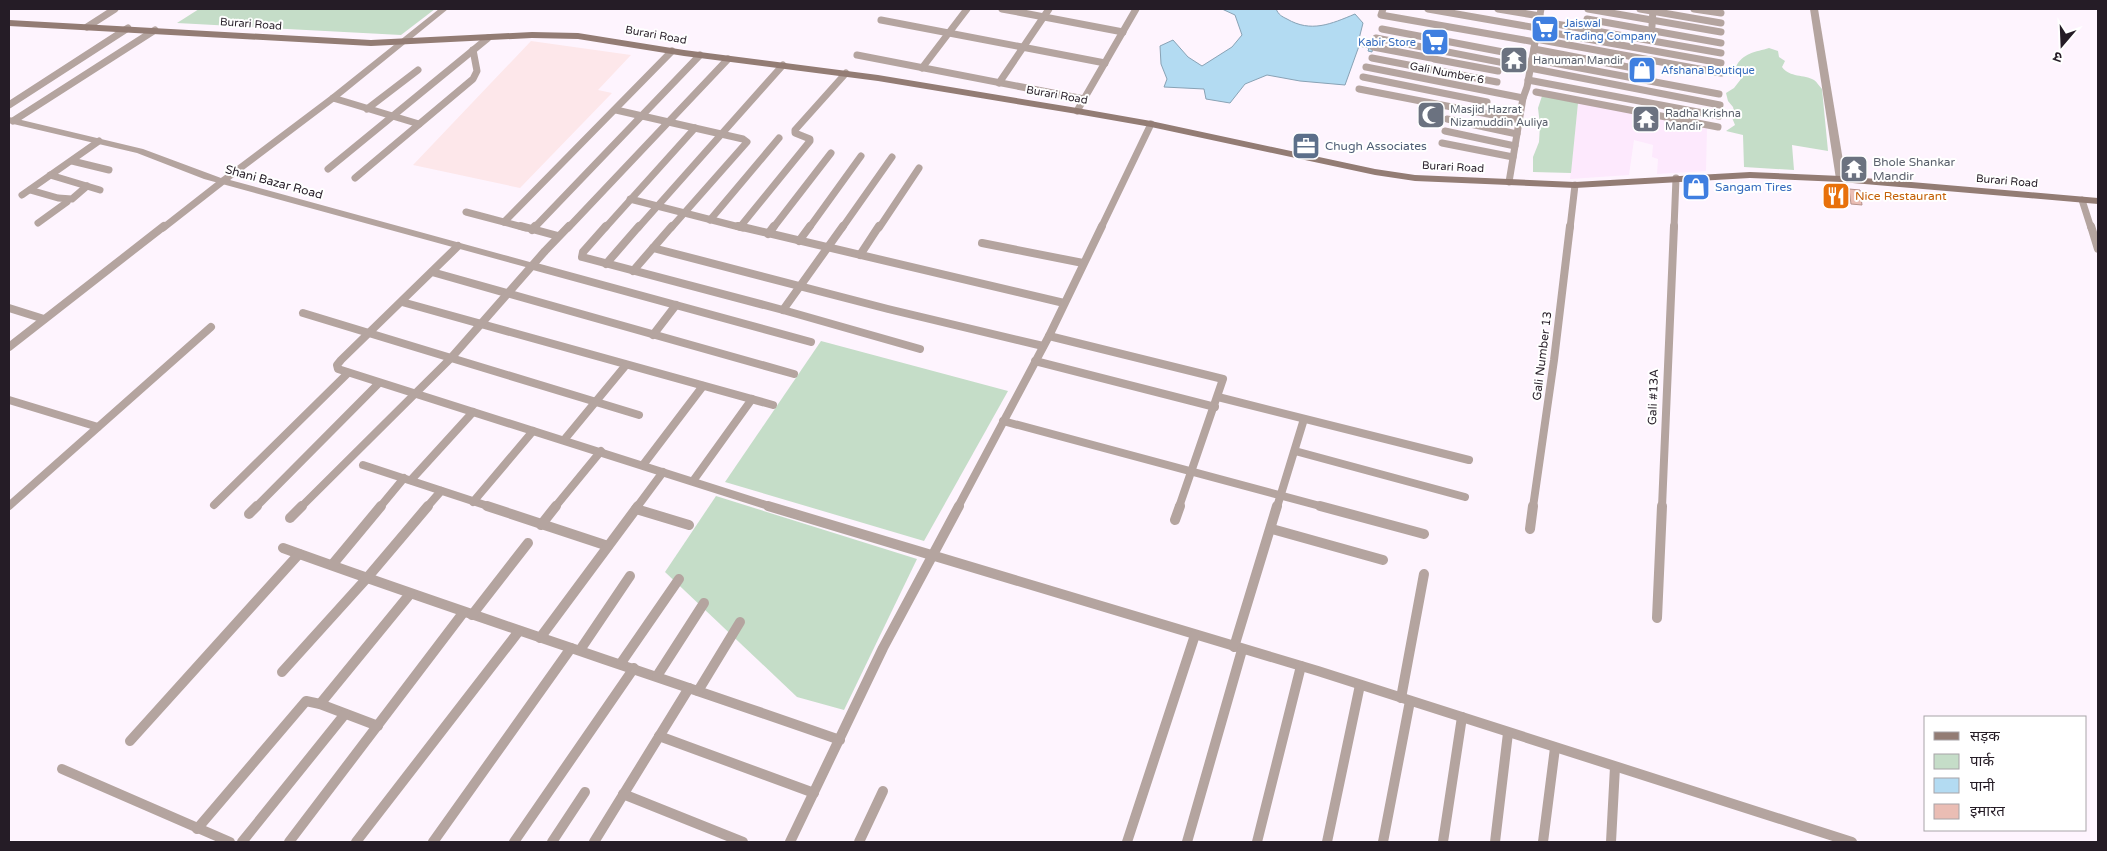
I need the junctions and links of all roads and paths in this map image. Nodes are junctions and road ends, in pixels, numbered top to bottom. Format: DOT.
graph roads {
  1 [pos="115,9"];
  2 [pos="444,9"];
  3 [pos="967,9"];
  4 [pos="1002,9"];
  5 [pos="1049,9"];
  6 [pos="1136,9"];
  7 [pos="1428,9"];
  8 [pos="1498,9"];
  9 [pos="1588,9"];
  10 [pos="1640,9"];
  11 [pos="1694,9"];
  12 [pos="1814,9"];
  13 [pos="1653,10"];
  14 [pos="1456,11"];
  15 [pos="1382,12"];
  16 [pos="1720,13"];
  17 [pos="1540,15"];
  18 [pos="1044,17"];
  19 [pos="1587,19"];
  20 [pos="881,20"];
  21 [pos="1653,20"];
  22 [pos="9,23"];
  23 [pos="1721,23"];
  24 [pos="1441,25"];
  25 [pos="87,27"];
  26 [pos="1451,27"];
  27 [pos="128,28"];
  28 [pos="1382,29"];
  29 [pos="1537,29"];
  30 [pos="1586,29"];
  31 [pos="155,30"];
  32 [pos="1652,31"];
  33 [pos="1123,32"];
  34 [pos="1721,32"];
  35 [pos="949,33"];
  36 [pos="1506,37"];
  37 [pos="488,38"];
  38 [pos="1376,38"];
  39 [pos="1438,39"];
  40 [pos="1585,39"];
  41 [pos="1651,41"];
  42 [pos="402,43"];
  43 [pos="1535,43"];
  44 [pos="1721,43"];
  45 [pos="1373,47"];
  46 [pos="1023,48"];
  47 [pos="1584,48"];
  48 [pos="1435,49"];
  49 [pos="473,50"];
  50 [pos="1650,50"];
  51 [pos="672,51"];
  52 [pos="1503,52"];
  53 [pos="1721,53"];
  54 [pos="700,55"];
  55 [pos="857,55"];
  56 [pos="1372,58"];
  57 [pos="1582,58"];
  58 [pos="728,59"];
  59 [pos="1433,59"];
  60 [pos="1532,59"];
  61 [pos="1650,60"];
  62 [pos="1500,62"];
  63 [pos="1105,63"];
  64 [pos="1721,63"];
  65 [pos="783,66"];
  66 [pos="1366,67"];
  67 [pos="922,68"];
  68 [pos="1581,68"];
  69 [pos="1430,69"];
  70 [pos="1530,69"];
  71 [pos="418,70"];
  72 [pos="1649,70"];
  73 [pos="1498,72"];
  74 [pos="846,73"];
  75 [pos="1718,73"];
  76 [pos="1363,77"];
  77 [pos="1580,78"];
  78 [pos="1427,79"];
  79 [pos="1528,80"];
  80 [pos="1649,81"];
  81 [pos="1496,82"];
  82 [pos="999,83"];
  83 [pos="1359,89"];
  84 [pos="1424,89"];
  85 [pos="1492,92"];
  86 [pos="1536,92"];
  87 [pos="1650,92"];
  88 [pos="1579,93"];
  89 [pos="1719,94"];
  90 [pos="333,98"];
  91 [pos="1523,98"];
  92 [pos="1084,100"];
  93 [pos="1420,100"];
  94 [pos="1487,102"];
  95 [pos="1649,103"];
  96 [pos="9,105"];
  97 [pos="1720,105"];
  98 [pos="367,109"];
  99 [pos="616,110"];
  100 [pos="1077,111"];
  101 [pos="1485,113"];
  102 [pos="1648,114"];
  103 [pos="642,116"];
  104 [pos="1719,116"];
  105 [pos="392,117"];
  106 [pos="1448,119"];
  107 [pos="11,120"];
  108 [pos="1519,120"];
  109 [pos="670,122"];
  110 [pos="419,124"];
  111 [pos="1151,124"];
  112 [pos="1718,127"];
  113 [pos="695,128"];
  114 [pos="1445,131"];
  115 [pos="1517,134"];
  116 [pos="721,135"];
  117 [pos="779,138"];
  118 [pos="99,141"];
  119 [pos="1442,143"];
  120 [pos="1515,146"];
  121 [pos="831,153"];
  122 [pos="861,156"];
  123 [pos="892,157"];
  124 [pos="1513,158"];
  125 [pos="72,160"];
  126 [pos="919,168"];
  127 [pos="328,169"];
  128 [pos="109,170"];
  129 [pos="50,175"];
  130 [pos="355,178"];
  131 [pos="1676,178"];
  132 [pos="1840,179"];
  133 [pos="222,181"];
  134 [pos="1509,182"];
  135 [pos="1575,185"];
  136 [pos="87,186"];
  137 [pos="30,190"];
  138 [pos="100,190"];
  139 [pos="22,195"];
  140 [pos="630,199"];
  141 [pos="2082,200"];
  142 [pos="2098,201"];
  143 [pos="67,202"];
  144 [pos="658,206"];
  145 [pos="466,212"];
  146 [pos="684,214"];
  147 [pos="710,220"];
  148 [pos="504,222"];
  149 [pos="38,223"];
  150 [pos="740,227"];
  151 [pos="532,230"];
  152 [pos="768,234"];
  153 [pos="558,236"];
  154 [pos="799,241"];
  155 [pos="982,243"];
  156 [pos="458,246"];
  157 [pos="828,247"];
  158 [pos="653,248"];
  159 [pos="2098,249"];
  160 [pos="860,255"];
  161 [pos="1083,263"];
  162 [pos="606,264"];
  163 [pos="533,266"];
  164 [pos="633,271"];
  165 [pos="432,272"];
  166 [pos="800,285"];
  167 [pos="510,293"];
  168 [pos="402,302"];
  169 [pos="1064,303"];
  170 [pos="676,305"];
  171 [pos="9,308"];
  172 [pos="783,310"];
  173 [pos="303,313"];
  174 [pos="44,319"];
  175 [pos="482,324"];
  176 [pos="211,327"];
  177 [pos="368,333"];
  178 [pos="653,335"];
  179 [pos="1049,336"];
  180 [pos="811,342"];
  181 [pos="1043,346"];
  182 [pos="9,347"];
  183 [pos="920,349"];
  184 [pos="451,358"];
  185 [pos="1035,361"];
  186 [pos="626,365"];
  187 [pos="348,373"];
  188 [pos="794,374"];
  189 [pos="379,383"];
  190 [pos="703,386"];
  191 [pos="414,394"];
  192 [pos="1218,397"];
  193 [pos="752,399"];
  194 [pos="9,400"];
  195 [pos="596,402"];
  196 [pos="772,405"];
  197 [pos="1215,407"];
  198 [pos="473,412"];
  199 [pos="638,415"];
  200 [pos="1304,419"];
  201 [pos="1003,421"];
  202 [pos="98,427"];
  203 [pos="533,431"];
  204 [pos="564,440"];
  205 [pos="600,451"];
  206 [pos="1294,451"];
  207 [pos="1469,460"];
  208 [pos="363,465"];
  209 [pos="643,465"];
  210 [pos="664,472"];
  211 [pos="1192,472"];
  212 [pos="408,479"];
  213 [pos="693,481"];
  214 [pos="441,491"];
  215 [pos="1281,496"];
  216 [pos="1465,496"];
  217 [pos="473,502"];
  218 [pos="214,505"];
  219 [pos="9,506"];
  220 [pos="636,509"];
  221 [pos="249,514"];
  222 [pos="290,518"];
  223 [pos="1175,520"];
  224 [pos="541,525"];
  225 [pos="689,525"];
  226 [pos="1272,529"];
  227 [pos="1530,529"];
  228 [pos="1424,534"];
  229 [pos="528,543"];
  230 [pos="608,546"];
  231 [pos="283,548"];
  232 [pos="299,554"];
  233 [pos="932,556"];
  234 [pos="1383,560"];
  235 [pos="332,565"];
  236 [pos="1424,574"];
  237 [pos="630,576"];
  238 [pos="368,578"];
  239 [pos="679,579"];
  240 [pos="410,594"];
  241 [pos="704,603"];
  242 [pos="468,614"];
  243 [pos="1657,618"];
  244 [pos="740,622"];
  245 [pos="519,631"];
  246 [pos="1195,635"];
  247 [pos="540,638"];
  248 [pos="1238,648"];
  249 [pos="576,649"];
  250 [pos="621,663"];
  251 [pos="1302,666"];
  252 [pos="634,668"];
  253 [pos="282,672"];
  254 [pos="657,676"];
  255 [pos="1360,685"];
  256 [pos="693,689"];
  257 [pos="1405,699"];
  258 [pos="320,704"];
  259 [pos="345,714"];
  260 [pos="1462,717"];
  261 [pos="378,726"];
  262 [pos="1508,733"];
  263 [pos="659,736"];
  264 [pos="840,740"];
  265 [pos="130,741"];
  266 [pos="1554,748"];
  267 [pos="1615,767"];
  268 [pos="62,769"];
  269 [pos="585,792"];
  270 [pos="884,792"];
  271 [pos="814,793"];
  272 [pos="623,794"];
  273 [pos="197,829"];
  274 [pos="230,842"];
  275 [pos="242,842"];
  276 [pos="289,842"];
  277 [pos="356,842"];
  278 [pos="433,842"];
  279 [pos="514,842"];
  280 [pos="552,842"];
  281 [pos="594,842"];
  282 [pos="744,842"];
  283 [pos="790,842"];
  284 [pos="859,842"];
  285 [pos="1127,842"];
  286 [pos="1187,842"];
  287 [pos="1257,842"];
  288 [pos="1327,842"];
  289 [pos="1383,842"];
  290 [pos="1443,842"];
  291 [pos="1495,842"];
  292 [pos="1543,842"];
  293 [pos="1611,842"];
  294 [pos="1852,842"];
  1 -- 25 [label="street"];
  2 -- 42 [label="street"];
  3 -- 35 [label="street"];
  4 -- 18 [label="street"];
  5 -- 18 [label="street"];
  6 -- 33 [label="street"];
  7 -- 14 [label="street"];
  8 -- 17 [label="street"];
  9 -- 19 [label="street"];
  9 -- 21 [label="street"];
  10 -- 13 [label="street"];
  11 -- 16 [label="street"];
  12 -- 132 [label="street"];
  13 -- 21 [label="street"];
  13 -- 23 [label="street"];
  14 -- 26 [label="street"];
  14 -- 29 [label="street"];
  15 -- 24 [label="street"];
  17 -- 29 [label="street"];
  17 -- 30 [label="street"];
  18 -- 33 [label="street"];
  18 -- 46 [label="street"];
  19 -- 30 [label="street"];
  19 -- 32 [label="street"];
  20 -- 35 [label="street"];
  21 -- 32 [label="street"];
  21 -- 34 [label="street"];
  22 -- 25 [label="main road, Burari Road"];
  24 -- 26 [label="street"];
  24 -- 39 [label="street"];
  25 -- 27 [label="main road, Burari Road"];
  26 -- 36 [label="street"];
  27 -- 31 [label="main road, Burari Road"];
  27 -- 96 [label="street"];
  28 -- 39 [label="street"];
  29 -- 40 [label="street"];
  29 -- 43 [label="street"];
  30 -- 40 [label="street"];
  30 -- 41 [label="street"];
  31 -- 42 [label="main road, Burari Road"];
  31 -- 107 [label="street"];
  32 -- 41 [label="street"];
  32 -- 44 [label="street"];
  33 -- 63 [label="street"];
  35 -- 46 [label="street"];
  35 -- 67 [label="street"];
  36 -- 43 [label="street"];
  36 -- 52 [label="street"];
  37 -- 42 [label="main road, Burari Road"];
  37 -- 49 [label="street"];
  37 -- 51 [label="main road, Burari Road"];
  38 -- 48 [label="street"];
  39 -- 48 [label="street"];
  39 -- 52 [label="street"];
  40 -- 47 [label="street"];
  40 -- 50 [label="street"];
  41 -- 50 [label="street"];
  41 -- 53 [label="street"];
  42 -- 90 [label="street"];
  43 -- 47 [label="street"];
  43 -- 57 [label="street"];
  43 -- 60 [label="street"];
  45 -- 59 [label="street"];
  46 -- 63 [label="street"];
  46 -- 82 [label="street"];
  47 -- 57 [label="street"];
  47 -- 61 [label="street"];
  48 -- 59 [label="street"];
  48 -- 62 [label="street"];
  49 -- 105 [label="street"];
  49 -- 110 [label="street"];
  50 -- 61 [label="street"];
  50 -- 64 [label="street"];
  51 -- 54 [label="main road, Burari Road"];
  51 -- 99 [label="street"];
  52 -- 62 [label="street"];
  54 -- 58 [label="main road, Burari Road"];
  54 -- 103 [label="street"];
  55 -- 67 [label="street"];
  56 -- 69 [label="street"];
  57 -- 68 [label="street"];
  57 -- 72 [label="street"];
  58 -- 65 [label="main road, Burari Road"];
  58 -- 109 [label="street"];
  59 -- 69 [label="street"];
  59 -- 73 [label="street"];
  60 -- 68 [label="street"];
  60 -- 70 [label="street"];
  61 -- 72 [label="street"];
  61 -- 75 [label="street"];
  62 -- 70 [label="street"];
  62 -- 73 [label="street"];
  63 -- 92 [label="street"];
  65 -- 74 [label="main road, Burari Road"];
  65 -- 116 [label="street"];
  66 -- 78 [label="street, Gali Number 6"];
  67 -- 82 [label="street"];
  68 -- 77 [label="street"];
  68 -- 80 [label="street"];
  69 -- 78 [label="street"];
  69 -- 81 [label="street"];
  70 -- 77 [label="street"];
  70 -- 79 [label="street"];
  71 -- 98 [label="street"];
  72 -- 80 [label="street"];
  73 -- 81 [label="street"];
  74 -- 100 [label="main road, Burari Road"];
  74 -- 150 [label="street"];
  76 -- 84 [label="street"];
  77 -- 87 [label="street"];
  77 -- 88 [label="street"];
  78 -- 84 [label="street"];
  78 -- 85 [label="street, Gali Number 6"];
  79 -- 88 [label="street"];
  79 -- 91 [label="street"];
  80 -- 87 [label="street"];
  80 -- 89 [label="street"];
  81 -- 85 [label="street"];
  82 -- 92 [label="street"];
  83 -- 93 [label="street"];
  84 -- 93 [label="street"];
  84 -- 94 [label="street"];
  85 -- 91 [label="street, Gali Number 6"];
  85 -- 94 [label="street"];
  86 -- 102 [label="street"];
  87 -- 95 [label="street"];
  87 -- 97 [label="street"];
  88 -- 95 [label="street"];
  90 -- 98 [label="street"];
  90 -- 133 [label="street"];
  91 -- 108 [label="street"];
  92 -- 100 [label="street"];
  93 -- 101 [label="street"];
  94 -- 101 [label="street"];
  95 -- 102 [label="street"];
  95 -- 104 [label="street"];
  98 -- 105 [label="street"];
  99 -- 103 [label="street"];
  99 -- 148 [label="street"];
  100 -- 111 [label="main road, Burari Road"];
  101 -- 108 [label="street"];
  102 -- 112 [label="street"];
  103 -- 109 [label="street"];
  103 -- 151 [label="street"];
  105 -- 110 [label="street"];
  105 -- 127 [label="street"];
  106 -- 115 [label="street"];
  107 -- 118 [label="street, Shani Bazar Road"];
  108 -- 115 [label="street"];
  109 -- 113 [label="street"];
  109 -- 153 [label="street"];
  110 -- 130 [label="street"];
  111 -- 134 [label="main road, Burari Road"];
  111 -- 161 [label="street"];
  113 -- 116 [label="street"];
  113 -- 140 [label="street"];
  114 -- 120 [label="street"];
  115 -- 120 [label="street"];
  116 -- 144 [label="street"];
  116 -- 146 [label="street"];
  117 -- 147 [label="street"];
  118 -- 125 [label="street"];
  118 -- 133 [label="street, Shani Bazar Road"];
  119 -- 124 [label="street"];
  120 -- 124 [label="street"];
  121 -- 152 [label="street"];
  122 -- 154 [label="street"];
  123 -- 157 [label="street"];
  124 -- 134 [label="street"];
  125 -- 128 [label="street"];
  125 -- 129 [label="street"];
  126 -- 160 [label="street"];
  129 -- 136 [label="street"];
  129 -- 137 [label="street"];
  131 -- 132 [label="main road, Burari Road"];
  131 -- 135 [label="main road, Burari Road"];
  131 -- 243 [label="street, Gali #13A"];
  132 -- 141 [label="main road, Burari Road"];
  133 -- 156 [label="street, Shani Bazar Road"];
  133 -- 174 [label="street"];
  134 -- 135 [label="main road, Burari Road"];
  135 -- 227 [label="street, Gali Number 13"];
  136 -- 137 [label="street"];
  136 -- 138 [label="street"];
  137 -- 139 [label="street"];
  140 -- 144 [label="street"];
  140 -- 162 [label="street"];
  141 -- 142 [label="main road, Burari Road"];
  141 -- 159 [label="street"];
  143 -- 149 [label="street"];
  144 -- 146 [label="street"];
  144 -- 162 [label="street"];
  145 -- 148 [label="street"];
  146 -- 147 [label="street"];
  146 -- 158 [label="street"];
  147 -- 150 [label="street"];
  148 -- 151 [label="street"];
  150 -- 152 [label="street"];
  151 -- 153 [label="street"];
  152 -- 154 [label="street"];
  153 -- 163 [label="street"];
  154 -- 157 [label="street"];
  155 -- 161 [label="street"];
  156 -- 163 [label="street, Shani Bazar Road"];
  156 -- 165 [label="street"];
  157 -- 160 [label="street"];
  157 -- 166 [label="street"];
  158 -- 164 [label="street"];
  158 -- 166 [label="street"];
  160 -- 169 [label="street"];
  161 -- 169 [label="street"];
  162 -- 164 [label="street"];
  163 -- 167 [label="street"];
  163 -- 170 [label="street"];
  164 -- 172 [label="street"];
  165 -- 167 [label="street"];
  165 -- 168 [label="street"];
  166 -- 172 [label="street"];
  166 -- 181 [label="street"];
  167 -- 175 [label="street"];
  167 -- 178 [label="street"];
  168 -- 175 [label="street"];
  168 -- 177 [label="street"];
  169 -- 179 [label="street"];
  170 -- 178 [label="street"];
  170 -- 180 [label="street"];
  171 -- 174 [label="street"];
  172 -- 183 [label="street"];
  173 -- 177 [label="street"];
  174 -- 182 [label="street"];
  175 -- 184 [label="street"];
  175 -- 186 [label="street"];
  176 -- 202 [label="street"];
  177 -- 184 [label="street"];
  177 -- 187 [label="street"];
  178 -- 188 [label="street"];
  179 -- 181 [label="street"];
  179 -- 192 [label="street"];
  181 -- 185 [label="street"];
  184 -- 191 [label="street"];
  184 -- 195 [label="street"];
  185 -- 197 [label="street"];
  185 -- 201 [label="street"];
  186 -- 190 [label="street"];
  186 -- 195 [label="street"];
  187 -- 189 [label="street"];
  187 -- 218 [label="street"];
  189 -- 191 [label="street"];
  189 -- 221 [label="street"];
  190 -- 193 [label="street"];
  190 -- 209 [label="street"];
  191 -- 198 [label="street"];
  191 -- 222 [label="street"];
  192 -- 197 [label="street"];
  192 -- 200 [label="street"];
  193 -- 196 [label="street"];
  193 -- 213 [label="street"];
  194 -- 202 [label="street"];
  195 -- 199 [label="street"];
  195 -- 204 [label="street"];
  197 -- 211 [label="street"];
  198 -- 203 [label="street"];
  198 -- 212 [label="street"];
  200 -- 206 [label="street"];
  200 -- 207 [label="street"];
  201 -- 211 [label="street"];
  201 -- 233 [label="street"];
  202 -- 219 [label="street"];
  203 -- 204 [label="street"];
  203 -- 217 [label="street"];
  204 -- 205 [label="street"];
  205 -- 209 [label="street"];
  205 -- 224 [label="street"];
  206 -- 215 [label="street"];
  206 -- 216 [label="street"];
  208 -- 212 [label="street"];
  209 -- 210 [label="street"];
  210 -- 213 [label="street"];
  210 -- 220 [label="street"];
  211 -- 215 [label="street"];
  211 -- 223 [label="street"];
  212 -- 214 [label="street"];
  212 -- 235 [label="street"];
  213 -- 233 [label="street"];
  214 -- 217 [label="street"];
  214 -- 238 [label="street"];
  215 -- 226 [label="street"];
  215 -- 228 [label="street"];
  217 -- 224 [label="street"];
  220 -- 225 [label="street"];
  220 -- 230 [label="street"];
  224 -- 230 [label="street"];
  226 -- 234 [label="street"];
  226 -- 248 [label="street"];
  229 -- 242 [label="street"];
  230 -- 247 [label="street"];
  231 -- 232 [label="street"];
  232 -- 235 [label="street"];
  232 -- 265 [label="street"];
  233 -- 246 [label="street"];
  233 -- 264 [label="street"];
  235 -- 238 [label="street"];
  236 -- 257 [label="street"];
  237 -- 249 [label="street"];
  238 -- 240 [label="street"];
  238 -- 253 [label="street"];
  239 -- 250 [label="street"];
  240 -- 242 [label="street"];
  240 -- 258 [label="street"];
  241 -- 254 [label="street"];
  242 -- 245 [label="street"];
  242 -- 261 [label="street"];
  244 -- 256 [label="street"];
  245 -- 247 [label="street"];
  245 -- 277 [label="street"];
  246 -- 248 [label="street"];
  246 -- 285 [label="street"];
  247 -- 249 [label="street"];
  248 -- 251 [label="street"];
  248 -- 286 [label="street"];
  249 -- 250 [label="street"];
  249 -- 278 [label="street"];
  250 -- 252 [label="street"];
  251 -- 255 [label="street"];
  251 -- 287 [label="street"];
  252 -- 254 [label="street"];
  252 -- 279 [label="street"];
  254 -- 256 [label="street"];
  255 -- 257 [label="street"];
  255 -- 288 [label="street"];
  256 -- 263 [label="street"];
  256 -- 264 [label="street"];
  257 -- 260 [label="street"];
  257 -- 289 [label="street"];
  258 -- 259 [label="street"];
  258 -- 273 [label="street"];
  259 -- 261 [label="street"];
  259 -- 275 [label="street"];
  260 -- 262 [label="street"];
  260 -- 290 [label="street"];
  261 -- 276 [label="street"];
  262 -- 266 [label="street"];
  262 -- 291 [label="street"];
  263 -- 271 [label="street"];
  263 -- 272 [label="street"];
  264 -- 271 [label="street"];
  266 -- 267 [label="street"];
  266 -- 292 [label="street"];
  267 -- 293 [label="street"];
  267 -- 294 [label="street"];
  268 -- 273 [label="street"];
  269 -- 280 [label="street"];
  270 -- 284 [label="street"];
  271 -- 283 [label="street"];
  272 -- 281 [label="street"];
  272 -- 282 [label="street"];
  273 -- 274 [label="street"];
}
